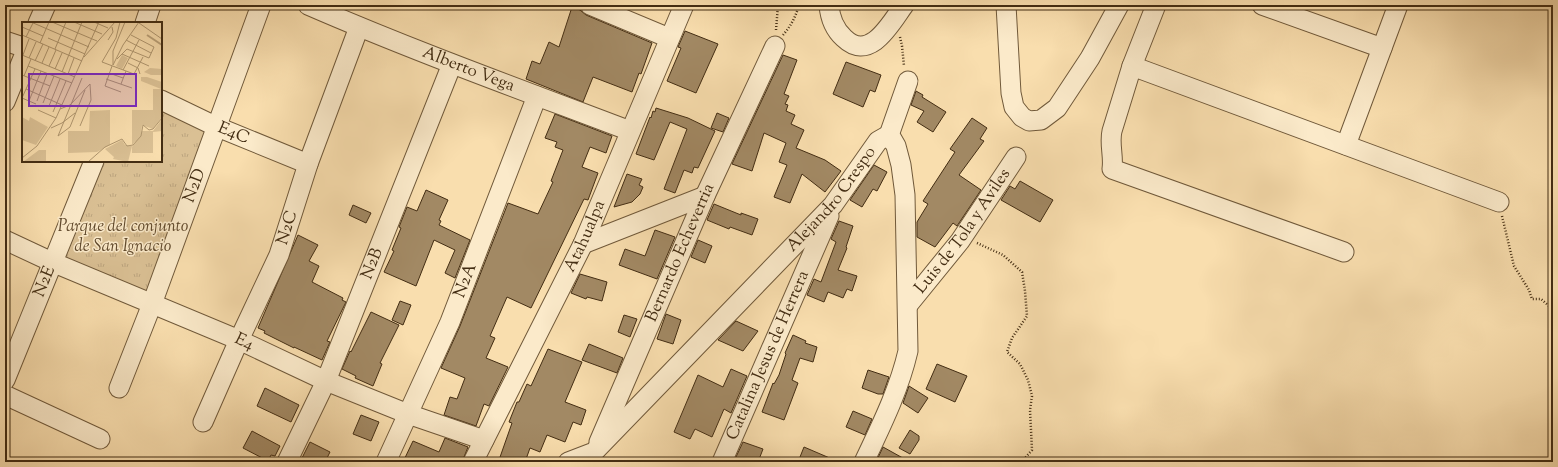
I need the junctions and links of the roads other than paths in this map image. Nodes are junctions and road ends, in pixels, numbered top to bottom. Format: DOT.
graph roads {
  1 [pos="46,5"];
  2 [pos="151,5"];
  3 [pos="261,5"];
  4 [pos="308,5"];
  5 [pos="590,5"];
  6 [pos="684,5"];
  7 [pos="829,5"];
  8 [pos="904,5"];
  9 [pos="1006,5"];
  10 [pos="1119,5"];
  11 [pos="1156,5"];
  12 [pos="1262,5"];
  13 [pos="1398,5"];
  14 [pos="38,22"];
  15 [pos="145,22"];
  16 [pos="359,27"];
  17 [pos="669,38"];
  18 [pos="5,41"];
  19 [pos="774,46"];
  20 [pos="22,47"];
  21 [pos="1382,48"];
  22 [pos="22,60"];
  23 [pos="452,64"];
  24 [pos="1132,66"];
  25 [pos="908,81"];
  26 [pos="537,96"];
  27 [pos="162,100"];
  28 [pos="5,102"];
  29 [pos="216,126"];
  30 [pos="630,131"];
  31 [pos="888,138"];
  32 [pos="1346,145"];
  33 [pos="1016,157"];
  34 [pos="94,162"];
  35 [pos="308,164"];
  36 [pos="704,196"];
  37 [pos="1499,202"];
  38 [pos="833,205"];
  39 [pos="5,240"];
  40 [pos="583,244"];
  41 [pos="1344,252"];
  42 [pos="52,262"];
  43 [pos="152,304"];
  44 [pos="908,305"];
  45 [pos="239,340"];
  46 [pos="5,380"];
  47 [pos="326,381"];
  48 [pos="119,388"];
  49 [pos="5,395"];
  50 [pos="408,414"];
  51 [pos="203,422"];
  52 [pos="100,439"];
  53 [pos="484,440"];
  54 [pos="592,457"];
  55 [pos="287,462"];
  56 [pos="386,462"];
  57 [pos="473,462"];
  58 [pos="568,462"];
  59 [pos="722,462"];
  60 [pos="864,462"];
  1 -- 14 [label="street"];
  2 -- 15 [label="street"];
  3 -- 29 [label="street, N2D"];
  4 -- 16 [label="street, Alberto Vega"];
  5 -- 17 [label="street"];
  6 -- 17 [label="street, Atahualpa"];
  7 -- 8 [label="street"];
  9 -- 10 [label="street"];
  11 -- 24 [label="street"];
  12 -- 21 [label="street"];
  13 -- 21 [label="street"];
  16 -- 23 [label="street, Alberto Vega"];
  16 -- 35 [label="street, N2C"];
  17 -- 30 [label="street, Atahualpa"];
  18 -- 20 [label="street"];
  19 -- 36 [label="street, Bernardo Echeverria"];
  21 -- 32 [label="street"];
  22 -- 28 [label="street"];
  23 -- 26 [label="street, Alberto Vega"];
  23 -- 47 [label="street, N2B"];
  24 -- 32 [label="street"];
  24 -- 41 [label="street"];
  25 -- 31 [label="street"];
  26 -- 30 [label="street, Alberto Vega"];
  26 -- 50 [label="street, N2A"];
  27 -- 29 [label="street, E4C"];
  29 -- 35 [label="street, E4C"];
  29 -- 43 [label="street, N2D"];
  30 -- 40 [label="street, Atahualpa"];
  31 -- 38 [label="street, Alejandro Crespo"];
  31 -- 44 [label="street, Alejandro Crespo"];
  32 -- 37 [label="street"];
  33 -- 44 [label="street, Luis de Tola y Aviles"];
  34 -- 42 [label="street, N2E"];
  35 -- 45 [label="street, N2C"];
  36 -- 40 [label="street"];
  36 -- 54 [label="street, Bernardo Echeverria"];
  38 -- 54 [label="street, Alejandro Crespo"];
  38 -- 59 [label="street, Catalina Jesus de Herrera"];
  39 -- 42 [label="street, E4"];
  40 -- 53 [label="street, Atahualpa"];
  42 -- 43 [label="street, E4"];
  42 -- 46 [label="street, N2E"];
  43 -- 45 [label="street, E4"];
  43 -- 48 [label="street, N2D"];
  44 -- 60 [label="street, Alejandro Crespo"];
  45 -- 47 [label="street, E4"];
  45 -- 51 [label="street, N2C"];
  47 -- 50 [label="street, E4"];
  47 -- 55 [label="street, N2B"];
  49 -- 52 [label="street"];
  50 -- 53 [label="street, E4"];
  50 -- 56 [label="street, N2A"];
  53 -- 57 [label="street, Atahualpa"];
  54 -- 58 [label="street, Alejandro Crespo"];
}
